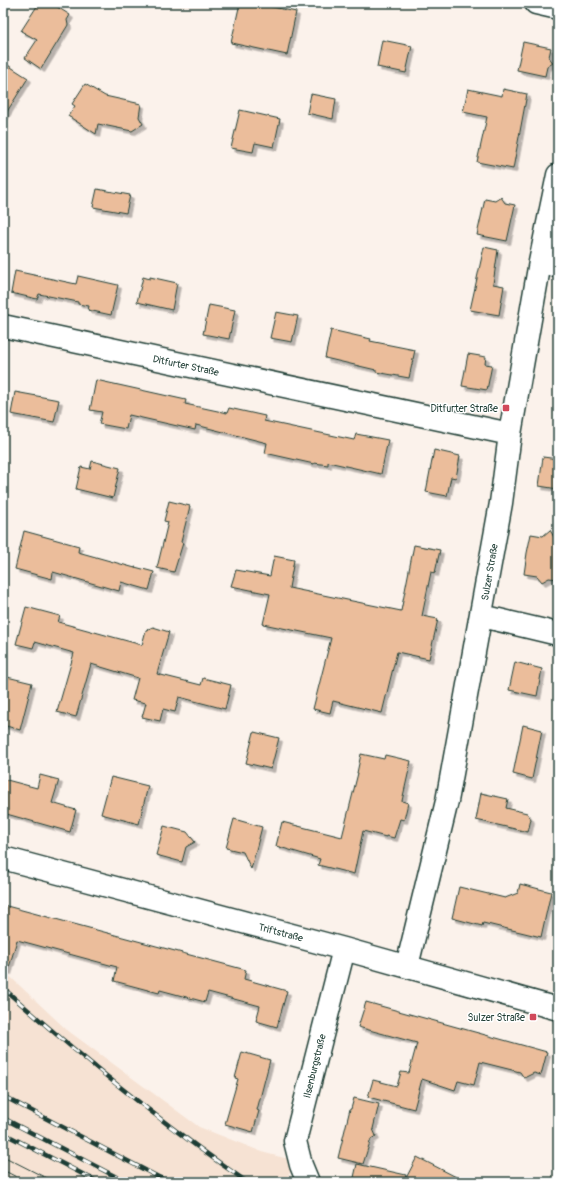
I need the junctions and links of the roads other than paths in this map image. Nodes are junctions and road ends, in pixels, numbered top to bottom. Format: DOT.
graph roads {
  1 [pos="536,3"];
  2 [pos="558,8"];
  3 [pos="558,175"];
  4 [pos="549,264"];
  5 [pos="3,326"];
  6 [pos="510,434"];
  7 [pos="482,616"];
  8 [pos="558,634"];
  9 [pos="3,858"];
  10 [pos="344,949"];
  11 [pos="406,966"];
  12 [pos="558,1009"];
  13 [pos="308,1182"];
  1 -- 2 [label="street"];
  3 -- 4 [label="street, Sulzer Straße"];
  4 -- 6 [label="street, Sulzer Straße"];
  5 -- 6 [label="street, Ditfurter Straße"];
  6 -- 7 [label="street, Sulzer Straße"];
  7 -- 8 [label="street"];
  7 -- 11 [label="street, Sulzer Straße"];
  9 -- 10 [label="street, Triftstraße"];
  10 -- 11 [label="street, Triftstraße"];
  10 -- 13 [label="street, Ilsenburgstraße"];
  11 -- 12 [label="street, Triftstraße"];
}
